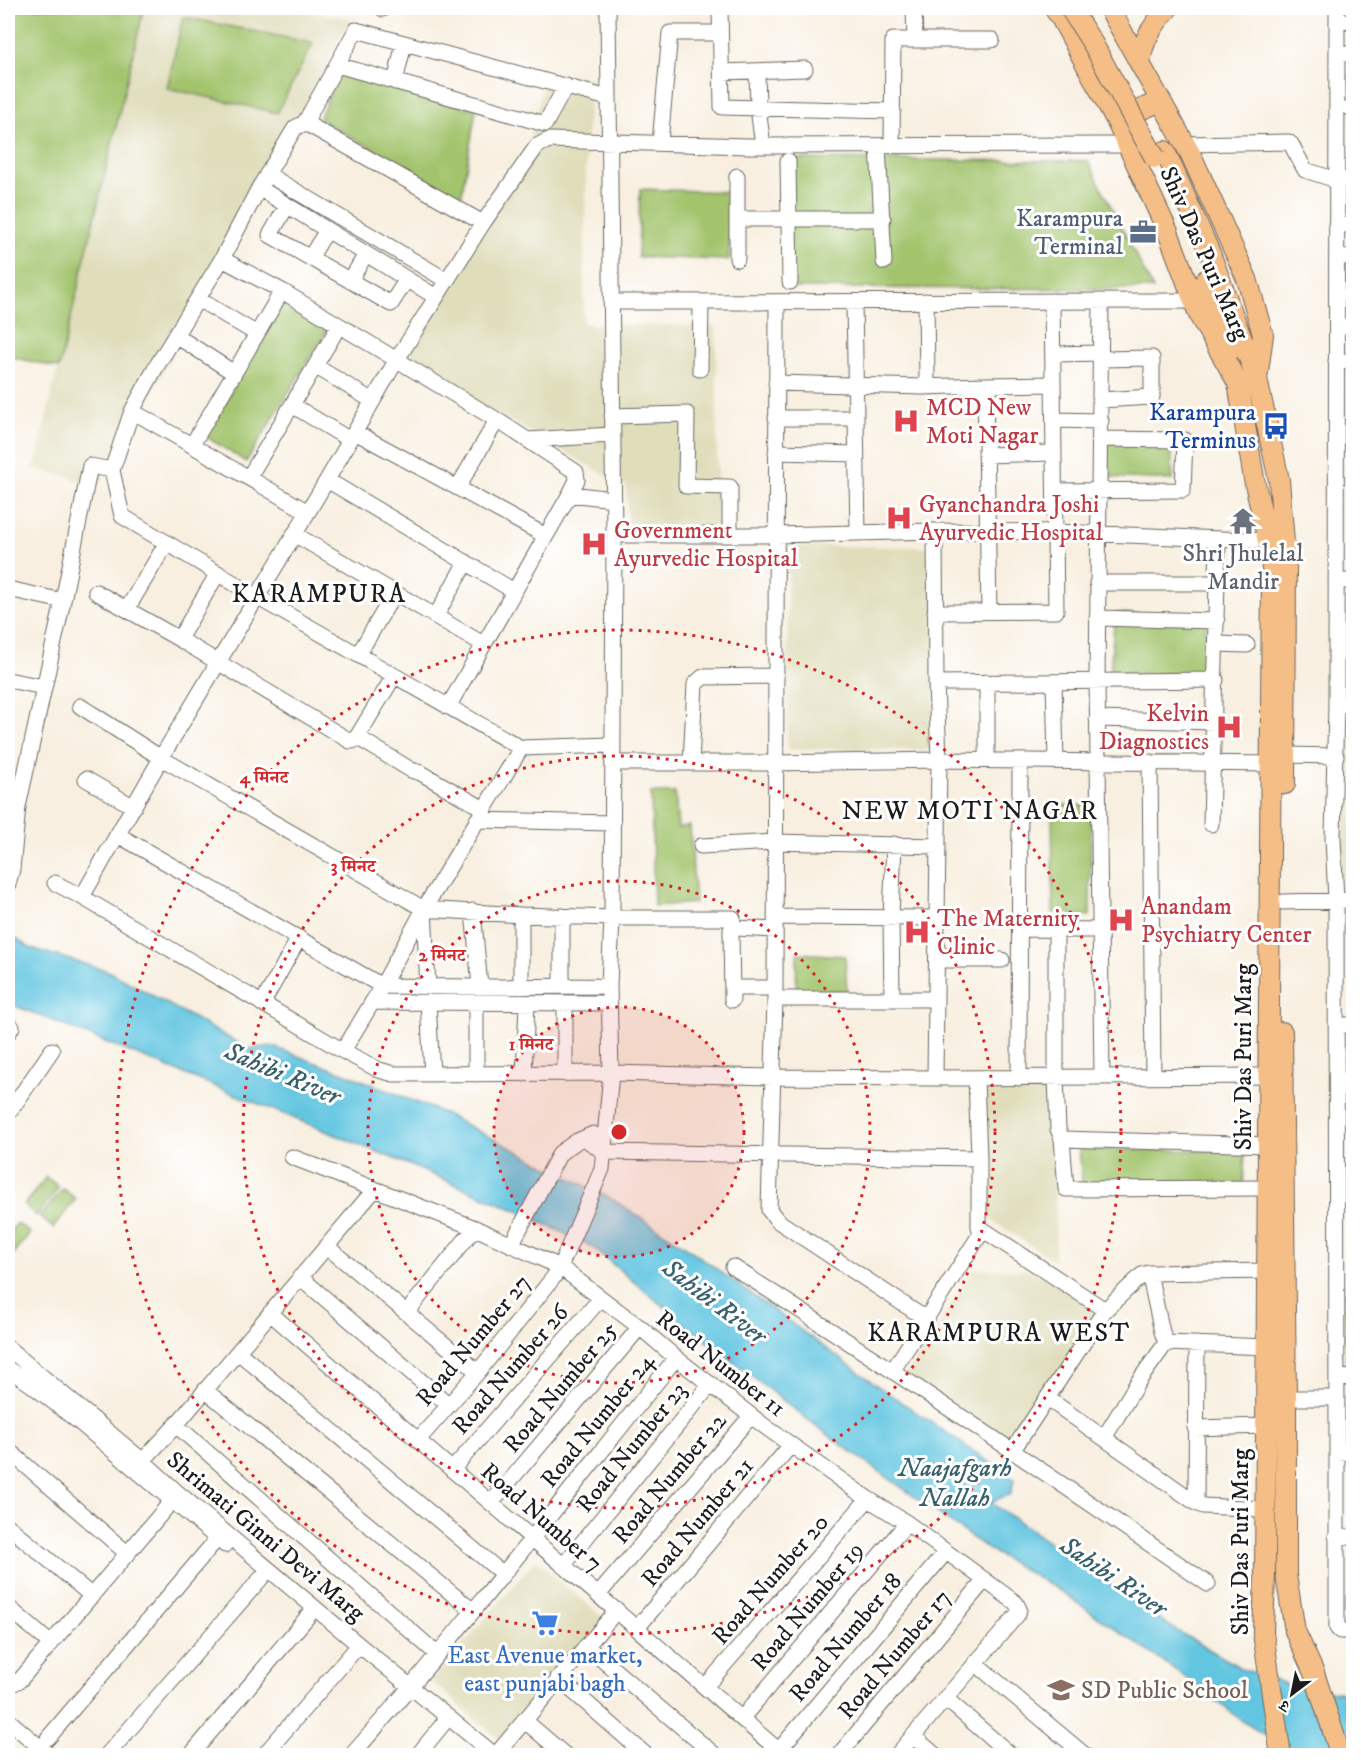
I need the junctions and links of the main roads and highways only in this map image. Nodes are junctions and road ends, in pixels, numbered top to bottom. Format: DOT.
graph roads {
  1 [pos="1038,8"];
  2 [pos="1054,8"];
  3 [pos="1070,8"];
  4 [pos="1085,8"];
  5 [pos="1109,8"];
  6 [pos="1168,8"];
  7 [pos="1066,29"];
  8 [pos="1140,64"];
  9 [pos="1161,101"];
  10 [pos="1116,120"];
  11 [pos="1160,155"];
  12 [pos="1248,381"];
  13 [pos="1278,759"];
  14 [pos="1295,1631"];
  15 [pos="1263,1633"];
  16 [pos="1281,1755"];
  17 [pos="1341,1755"];
  1 -- 7 [label="main road"];
  2 -- 7 [label="main road, Shiv Das Puri Marg"];
  3 -- 11 [label="main road, bridge"];
  4 -- 11 [label="main road"];
  5 -- 8 [label="main road, Shiv Das Puri Marg"];
  6 -- 8 [label="main road"];
  7 -- 10 [label="main road, Shiv Das Puri Marg"];
  8 -- 9 [label="main road, Shiv Das Puri Marg"];
  9 -- 10 [label="main road"];
  9 -- 12 [label="main road, Shiv Das Puri Marg"];
  10 -- 12 [label="main road, Shiv Das Puri Marg"];
  11 -- 12 [label="main road"];
  12 -- 13 [label="main road, Shiv Das Puri Marg"];
  12 -- 13 [label="main road, Shiv Das Puri Marg"];
  13 -- 14 [label="main road, Shiv Das Puri Marg"];
  13 -- 15 [label="main road, Shiv Das Puri Marg"];
  14 -- 15 [label="main road"];
  14 -- 17 [label="main road, Shiv Das Puri Marg"];
  15 -- 16 [label="main road, Shiv Das Puri Marg"];
}
